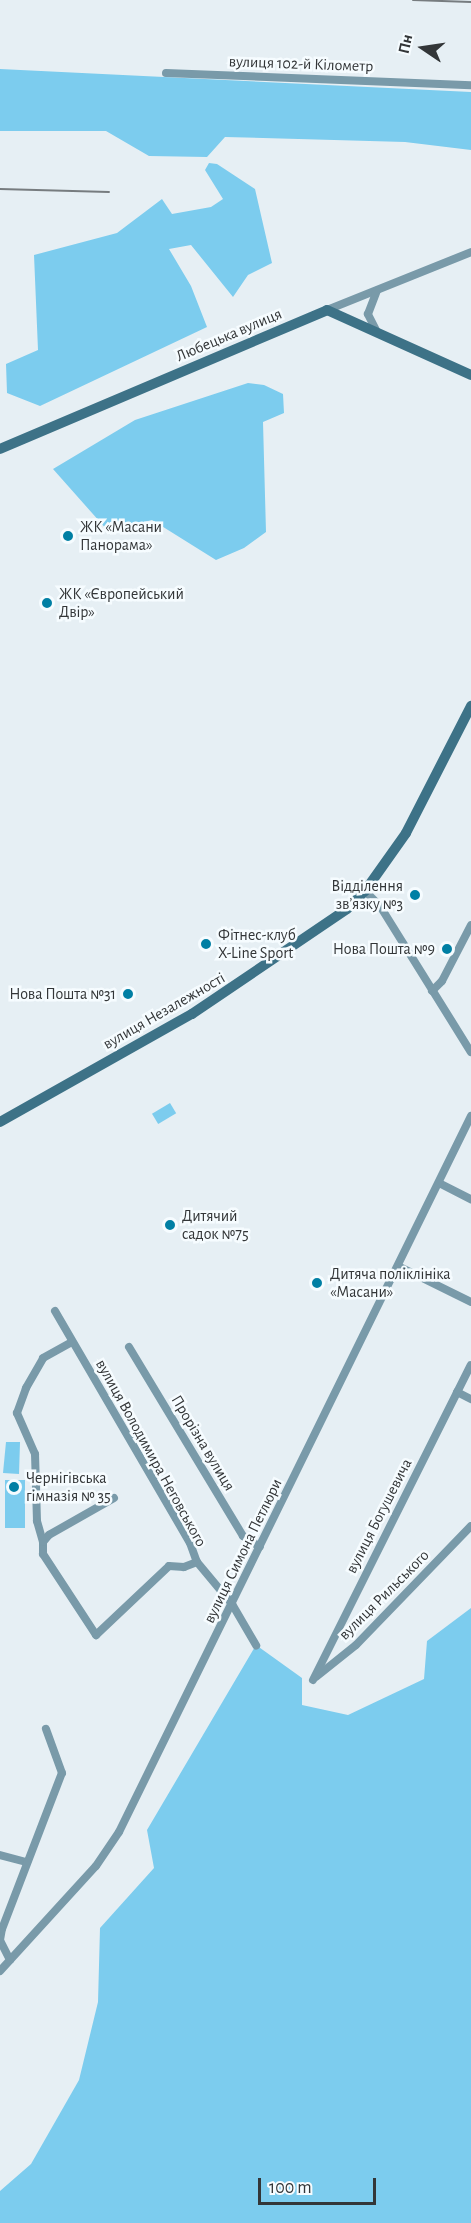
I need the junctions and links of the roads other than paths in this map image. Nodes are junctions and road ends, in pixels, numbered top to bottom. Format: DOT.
graph roads {
  1 [pos="166,73"];
  2 [pos="471,85"];
  3 [pos="471,252"];
  4 [pos="377,291"];
  5 [pos="327,310"];
  6 [pos="376,330"];
  7 [pos="469,375"];
  8 [pos="0,448"];
  9 [pos="471,706"];
  10 [pos="365,891"];
  11 [pos="471,925"];
  12 [pos="432,991"];
  13 [pos="471,1052"];
  14 [pos="471,1116"];
  15 [pos="0,1122"];
  16 [pos="439,1183"];
  17 [pos="471,1199"];
  18 [pos="400,1267"];
  19 [pos="471,1302"];
  20 [pos="55,1311"];
  21 [pos="72,1342"];
  22 [pos="129,1347"];
  23 [pos="471,1365"];
  24 [pos="457,1392"];
  25 [pos="471,1399"];
  26 [pos="114,1498"];
  27 [pos="471,1526"];
  28 [pos="43,1542"];
  29 [pos="260,1547"];
  30 [pos="196,1562"];
  31 [pos="232,1604"];
  32 [pos="256,1645"];
  33 [pos="313,1680"];
  34 [pos="46,1729"];
  35 [pos="0,1855"];
  36 [pos="27,1862"];
  37 [pos="0,1956"];
  38 [pos="10,1960"];
  39 [pos="0,1971"];
  1 -- 2 [label="street, вулиця 102-й Кілометр"];
  3 -- 4 [label="street, Любецька вулиця"];
  4 -- 5 [label="street, Любецька вулиця"];
  4 -- 6 [label="street"];
  5 -- 6 [label="street"];
  5 -- 8 [label="street, Любецька вулиця"];
  6 -- 7 [label="street"];
  9 -- 10 [label="street, вулиця Незалежності"];
  10 -- 12 [label="street"];
  10 -- 15 [label="street, вулиця Незалежності"];
  11 -- 12 [label="street"];
  12 -- 13 [label="street"];
  14 -- 16 [label="street, вулиця Симона Петлюри"];
  16 -- 17 [label="street"];
  16 -- 18 [label="street, вулиця Симона Петлюри"];
  18 -- 19 [label="street"];
  18 -- 29 [label="street, вулиця Симона Петлюри"];
  20 -- 21 [label="street, вулиця Володимира Неговського"];
  21 -- 28 [label="street"];
  21 -- 30 [label="street, вулиця Володимира Неговського"];
  22 -- 29 [label="street, Прорізна вулиця"];
  23 -- 24 [label="street, вулиця Богушевича"];
  24 -- 25 [label="street"];
  24 -- 33 [label="street, вулиця Богушевича"];
  26 -- 28 [label="street"];
  27 -- 33 [label="street, вулиця Рильського"];
  28 -- 30 [label="street"];
  29 -- 31 [label="street, вулиця Симона Петлюри"];
  30 -- 31 [label="street, вулиця Володимира Неговського"];
  31 -- 32 [label="street, вулиця Володимира Неговського"];
  31 -- 38 [label="street, вулиця Симона Петлюри"];
  34 -- 36 [label="street"];
  35 -- 36 [label="street"];
  36 -- 38 [label="street"];
  37 -- 38 [label="street"];
  38 -- 39 [label="street, вулиця Симона Петлюри"];
}
